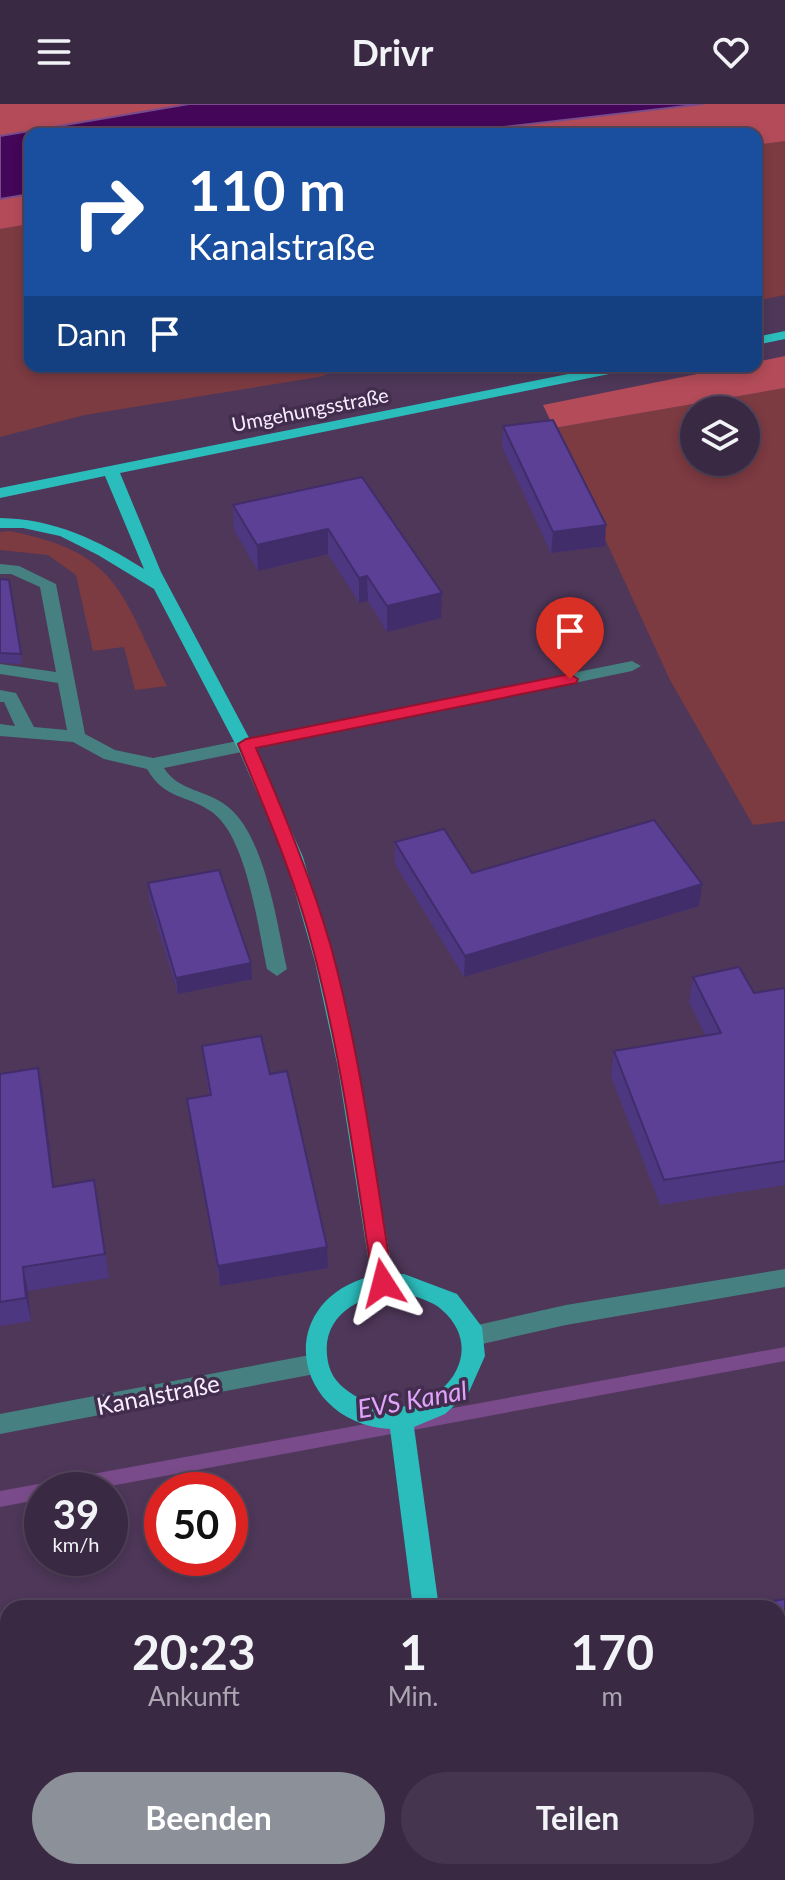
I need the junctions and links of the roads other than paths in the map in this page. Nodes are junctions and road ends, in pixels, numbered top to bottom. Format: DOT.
graph roads {
  1 [pos="785,335"];
  2 [pos="762,340"];
  3 [pos="599,372"];
  4 [pos="110,469"];
  5 [pos="0,493"];
  6 [pos="0,523"];
  7 [pos="0,569"];
  8 [pos="161,587"];
  9 [pos="632,666"];
  10 [pos="0,669"];
  11 [pos="66,679"];
  12 [pos="0,696"];
  13 [pos="0,730"];
  14 [pos="27,732"];
  15 [pos="77,737"];
  16 [pos="246,744"];
  17 [pos="153,764"];
  18 [pos="277,969"];
  19 [pos="785,1278"];
  20 [pos="383,1283"];
  21 [pos="473,1336"];
  22 [pos="315,1364"];
  23 [pos="401,1418"];
  24 [pos="0,1424"];
  25 [pos="425,1600"];
  1 -- 2 [label="main road"];
  3 -- 4 [label="main road, Umgehungsstraße"];
  4 -- 5 [label="main road, Umgehungsstraße"];
  4 -- 8 [label="main road"];
  6 -- 8 [label="main road"];
  7 -- 11 [label="street"];
  8 -- 16 [label="main road"];
  9 -- 16 [label="street"];
  10 -- 11 [label="street"];
  11 -- 15 [label="street"];
  12 -- 14 [label="street"];
  13 -- 14 [label="street"];
  14 -- 15 [label="street"];
  15 -- 17 [label="street"];
  16 -- 17 [label="street"];
  16 -- 20 [label="main road"];
  17 -- 18 [label="street"];
  19 -- 21 [label="street"];
  20 -- 21 [label="main road"];
  20 -- 22 [label="main road"];
  21 -- 23 [label="main road"];
  22 -- 23 [label="main road"];
  22 -- 24 [label="street, Kanalstraße"];
  23 -- 25 [label="main road"];
}
